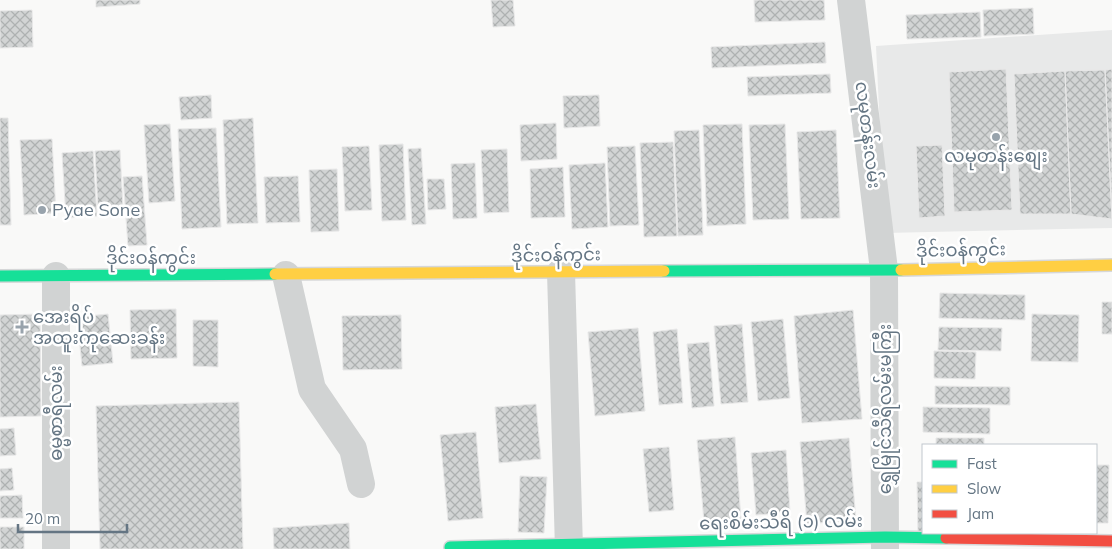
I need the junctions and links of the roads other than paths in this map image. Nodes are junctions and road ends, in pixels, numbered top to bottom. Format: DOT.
graph roads {
  1 [pos="851,0"];
  2 [pos="1112,265"];
  3 [pos="884,270"];
  4 [pos="561,272"];
  5 [pos="286,275"];
  6 [pos="0,276"];
  7 [pos="56,276"];
  8 [pos="361,484"];
  9 [pos="1112,541"];
  10 [pos="885,543"];
  11 [pos="450,547"];
  12 [pos="569,547"];
  13 [pos="56,549"];
  1 -- 3 [label="street, လမုတန်းလမ်း"];
  2 -- 3 [label="street, ဒိုင်းဝန်ကွင်း"];
  3 -- 4 [label="street, ဒိုင်းဝန်ကွင်း"];
  3 -- 10 [label="street, ရွှေမြိုင်သီရိလမ်းမကြီး"];
  4 -- 5 [label="street, ဒိုင်းဝန်ကွင်း"];
  4 -- 12 [label="street"];
  5 -- 7 [label="street, ဒိုင်းဝန်ကွင်း"];
  5 -- 8 [label="street"];
  6 -- 7 [label="street, ဒိုင်းဝန်ကွင်း"];
  7 -- 13 [label="street, ဓမ္မစာရီလမ်း"];
  9 -- 10 [label="street, ရေးစိမ်းသီရိ (၁) လမ်း"];
  10 -- 12 [label="street, ရေးစိမ်းသီရိ (၁) လမ်း"];
  11 -- 12 [label="street, ရေးစိမ်းသီရိ (၁) လမ်း"];
}
